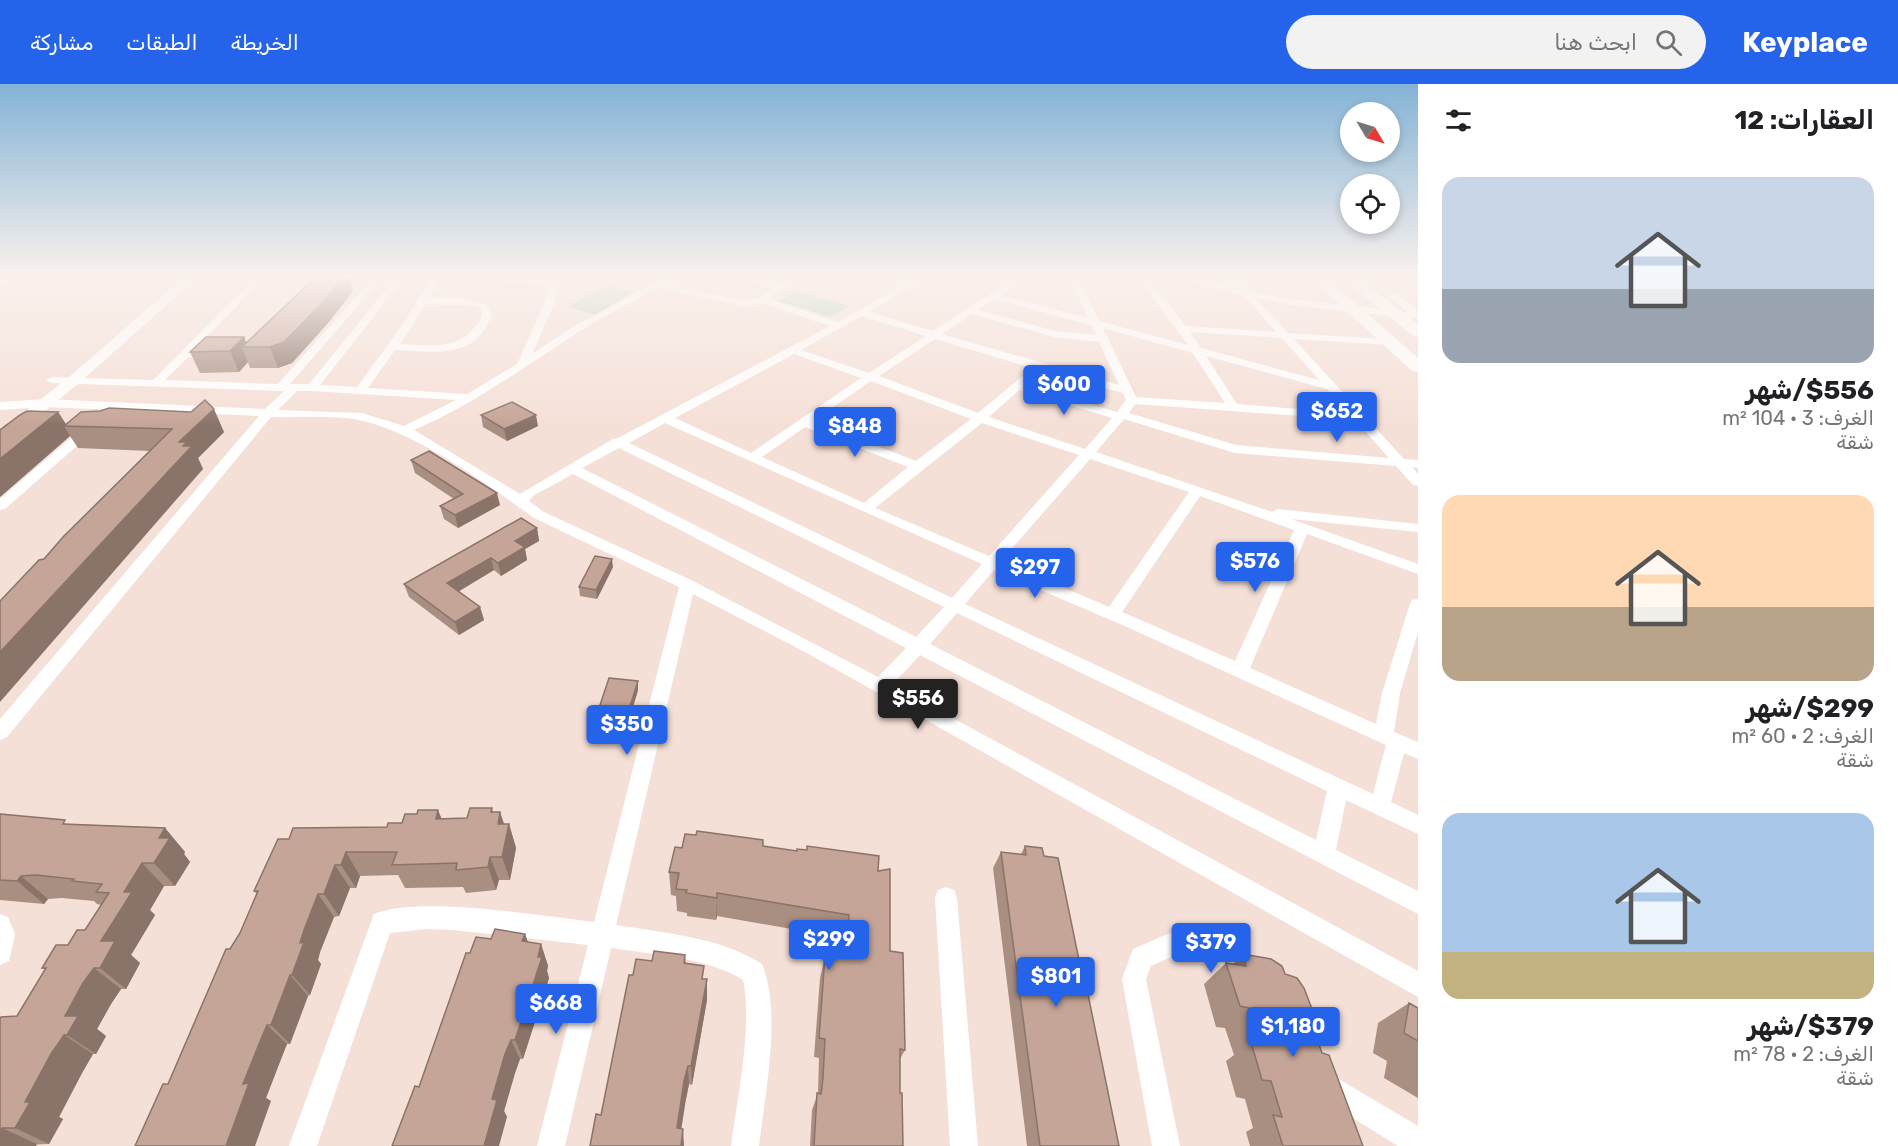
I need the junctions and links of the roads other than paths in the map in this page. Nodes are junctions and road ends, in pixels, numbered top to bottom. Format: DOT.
graph roads {
  1 [pos="116,327"];
  2 [pos="135,327"];
  3 [pos="212,327"];
  4 [pos="338,327"];
  5 [pos="361,327"];
  6 [pos="406,327"];
  7 [pos="481,327"];
  8 [pos="539,327"];
  9 [pos="581,327"];
  10 [pos="835,327"];
  11 [pos="906,327"];
  12 [pos="947,327"];
  13 [pos="1027,327"];
  14 [pos="1096,327"];
  15 [pos="1107,327"];
  16 [pos="1181,327"];
  17 [pos="1278,327"];
  18 [pos="1373,327"];
  19 [pos="1183,329"];
  20 [pos="934,335"];
  21 [pos="1287,336"];
  22 [pos="1104,339"];
  23 [pos="1390,342"];
  24 [pos="392,347"];
  25 [pos="225,348"];
  26 [pos="794,351"];
  27 [pos="1197,351"];
  28 [pos="183,356"];
  29 [pos="522,366"];
  30 [pos="1040,367"];
  31 [pos="1418,367"];
  32 [pos="1122,375"];
  33 [pos="870,376"];
  34 [pos="52,380"];
  35 [pos="74,380"];
  36 [pos="156,383"];
  37 [pos="1017,386"];
  38 [pos="1330,386"];
  39 [pos="287,387"];
  40 [pos="312,388"];
  41 [pos="361,390"];
  42 [pos="1129,395"];
  43 [pos="466,397"];
  44 [pos="22,403"];
  45 [pos="45,403"];
  46 [pos="0,406"];
  47 [pos="115,407"];
  48 [pos="1233,407"];
  49 [pos="268,413"];
  50 [pos="1121,416"];
  51 [pos="1360,417"];
  52 [pos="664,418"];
  53 [pos="980,418"];
  54 [pos="0,420"];
  55 [pos="804,422"];
  56 [pos="405,430"];
  57 [pos="0,439"];
  58 [pos="617,442"];
  59 [pos="1084,454"];
  60 [pos="752,458"];
  61 [pos="1401,463"];
  62 [pos="1418,464"];
  63 [pos="917,465"];
  64 [pos="572,468"];
  65 [pos="1418,482"];
  66 [pos="1197,490"];
  67 [pos="521,500"];
  68 [pos="0,506"];
  69 [pos="866,509"];
  70 [pos="1257,511"];
  71 [pos="1418,528"];
  72 [pos="1302,529"];
  73 [pos="993,562"];
  74 [pos="1418,569"];
  75 [pos="687,585"];
  76 [pos="1418,604"];
  77 [pos="956,606"];
  78 [pos="1112,615"];
  79 [pos="919,646"];
  80 [pos="1240,670"];
  81 [pos="879,687"];
  82 [pos="0,732"];
  83 [pos="1391,739"];
  84 [pos="1418,751"];
  85 [pos="1338,788"];
  86 [pos="1380,806"];
  87 [pos="1418,825"];
  88 [pos="1324,854"];
  89 [pos="946,898"];
  90 [pos="1418,903"];
  91 [pos="0,925"];
  92 [pos="603,935"];
  93 [pos="0,953"];
  94 [pos="1276,981"];
  95 [pos="1418,985"];
  96 [pos="1334,1114"];
  97 [pos="1418,1142"];
  98 [pos="303,1146"];
  99 [pos="551,1146"];
  100 [pos="745,1146"];
  101 [pos="964,1146"];
  102 [pos="1166,1146"];
  1 -- 34 [label="main road"];
  2 -- 35 [label="main road"];
  3 -- 28 [label="street"];
  4 -- 39 [label="street"];
  5 -- 40 [label="street"];
  6 -- 24 [label="street"];
  7 -- 24 [label="street"];
  8 -- 29 [label="street"];
  9 -- 29 [label="street"];
  10 -- 26 [label="street"];
  11 -- 20 [label="street"];
  12 -- 20 [label="street"];
  13 -- 22 [label="street"];
  14 -- 22 [label="street"];
  15 -- 27 [label="street"];
  16 -- 19 [label="street"];
  17 -- 21 [label="street"];
  18 -- 23 [label="main road"];
  19 -- 21 [label="street"];
  19 -- 27 [label="street"];
  20 -- 30 [label="street"];
  20 -- 33 [label="street"];
  21 -- 23 [label="street"];
  21 -- 38 [label="street"];
  22 -- 32 [label="street"];
  23 -- 31 [label="main road"];
  24 -- 41 [label="street"];
  25 -- 28 [label="street"];
  26 -- 33 [label="street"];
  26 -- 52 [label="street"];
  27 -- 38 [label="street"];
  27 -- 48 [label="street"];
  28 -- 36 [label="street"];
  29 -- 43 [label="street"];
  30 -- 32 [label="street"];
  30 -- 37 [label="street"];
  30 -- 42 [label="street"];
  32 -- 42 [label="street"];
  33 -- 53 [label="street"];
  33 -- 55 [label="street"];
  34 -- 35 [label="street"];
  34 -- 44 [label="main road"];
  35 -- 36 [label="street"];
  35 -- 45 [label="main road"];
  36 -- 39 [label="street"];
  37 -- 50 [label="street"];
  37 -- 53 [label="street"];
  38 -- 51 [label="street"];
  39 -- 40 [label="street"];
  39 -- 49 [label="street"];
  40 -- 41 [label="street"];
  41 -- 43 [label="street"];
  42 -- 48 [label="street"];
  42 -- 50 [label="street"];
  43 -- 56 [label="street"];
  44 -- 45 [label="street"];
  44 -- 46 [label="street"];
  44 -- 54 [label="main road"];
  45 -- 47 [label="street"];
  45 -- 57 [label="main road"];
  47 -- 49 [label="street"];
  47 -- 68 [label="street"];
  48 -- 51 [label="street"];
  49 -- 56 [label="street"];
  49 -- 82 [label="street"];
  50 -- 59 [label="street"];
  50 -- 61 [label="street"];
  51 -- 61 [label="street"];
  52 -- 58 [label="street"];
  52 -- 60 [label="street"];
  53 -- 59 [label="street"];
  53 -- 63 [label="street"];
  55 -- 60 [label="street"];
  55 -- 63 [label="street"];
  56 -- 67 [label="street"];
  58 -- 64 [label="street"];
  58 -- 77 [label="street"];
  59 -- 66 [label="street"];
  59 -- 73 [label="street"];
  60 -- 69 [label="street"];
  61 -- 62 [label="street"];
  61 -- 65 [label="street"];
  63 -- 69 [label="street"];
  64 -- 67 [label="street"];
  64 -- 79 [label="street"];
  66 -- 70 [label="street"];
  66 -- 78 [label="street"];
  67 -- 75 [label="street"];
  69 -- 73 [label="street"];
  70 -- 71 [label="street"];
  70 -- 72 [label="street"];
  72 -- 74 [label="street"];
  72 -- 80 [label="street"];
  73 -- 77 [label="street"];
  73 -- 78 [label="street"];
  75 -- 81 [label="street"];
  75 -- 92 [label="street"];
  76 -- 83 [label="street"];
  77 -- 79 [label="street"];
  77 -- 85 [label="street"];
  78 -- 80 [label="street"];
  79 -- 81 [label="street"];
  79 -- 88 [label="street"];
  80 -- 83 [label="street"];
  81 -- 95 [label="street"];
  83 -- 84 [label="street"];
  83 -- 86 [label="street"];
  85 -- 86 [label="street"];
  85 -- 88 [label="street"];
  86 -- 87 [label="street"];
  88 -- 90 [label="street"];
  89 -- 101 [label="street"];
  91 -- 93 [label="street"];
  92 -- 98 [label="street"];
  92 -- 99 [label="street"];
  92 -- 100 [label="street"];
  94 -- 102 [label="street"];
  96 -- 97 [label="street"];
}
